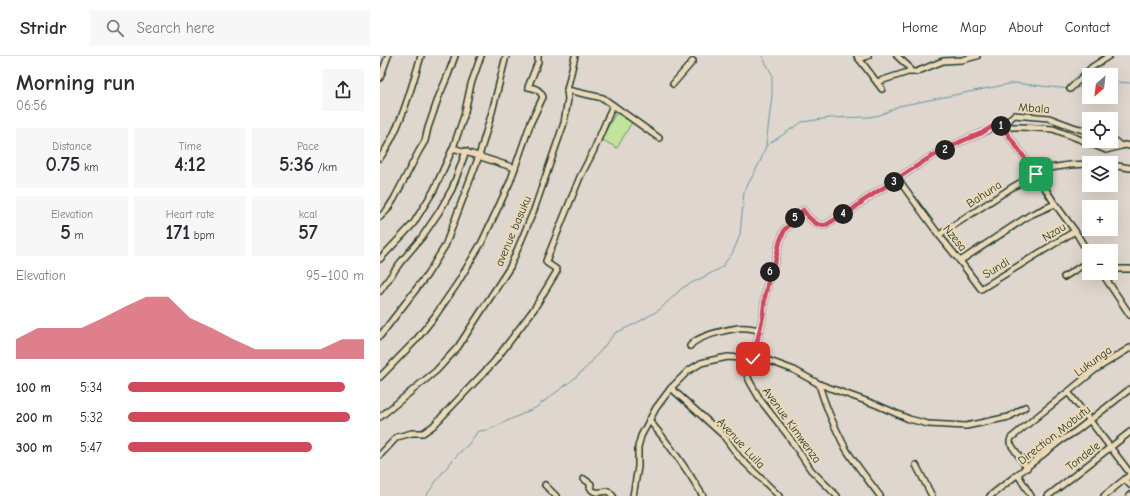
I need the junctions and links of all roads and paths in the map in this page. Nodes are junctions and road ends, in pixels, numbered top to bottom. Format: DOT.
graph roads {
  1 [pos="388,56"];
  2 [pos="421,56"];
  3 [pos="455,56"];
  4 [pos="481,56"];
  5 [pos="506,56"];
  6 [pos="538,56"];
  7 [pos="575,56"];
  8 [pos="868,56"];
  9 [pos="897,56"];
  10 [pos="977,56"];
  11 [pos="1109,56"];
  12 [pos="858,58"];
  13 [pos="693,61"];
  14 [pos="911,72"];
  15 [pos="380,78"];
  16 [pos="877,82"];
  17 [pos="673,84"];
  18 [pos="882,89"];
  19 [pos="1070,89"];
  20 [pos="567,90"];
  21 [pos="614,105"];
  22 [pos="1003,126"];
  23 [pos="1082,129"];
  24 [pos="660,138"];
  25 [pos="1118,144"];
  26 [pos="1121,146"];
  27 [pos="1130,146"];
  28 [pos="453,148"];
  29 [pos="466,151"];
  30 [pos="479,156"];
  31 [pos="380,158"];
  32 [pos="1082,164"];
  33 [pos="1118,166"];
  34 [pos="515,168"];
  35 [pos="1130,168"];
  36 [pos="1036,174"];
  37 [pos="898,179"];
  38 [pos="1055,204"];
  39 [pos="380,217"];
  40 [pos="1075,231"];
  41 [pos="939,235"];
  42 [pos="1083,244"];
  43 [pos="380,259"];
  44 [pos="960,261"];
  45 [pos="1021,265"];
  46 [pos="1082,266"];
  47 [pos="1118,269"];
  48 [pos="1130,269"];
  49 [pos="1064,277"];
  50 [pos="1107,280"];
  51 [pos="380,292"];
  52 [pos="1130,315"];
  53 [pos="760,330"];
  54 [pos="380,336"];
  55 [pos="690,346"];
  56 [pos="1130,348"];
  57 [pos="740,358"];
  58 [pos="753,359"];
  59 [pos="380,377"];
  60 [pos="819,384"];
  61 [pos="670,388"];
  62 [pos="1130,389"];
  63 [pos="1068,392"];
  64 [pos="1024,408"];
  65 [pos="380,417"];
  66 [pos="649,420"];
  67 [pos="1089,420"];
  68 [pos="1130,432"];
  69 [pos="1110,448"];
  70 [pos="380,455"];
  71 [pos="916,466"];
  72 [pos="1027,468"];
  73 [pos="1130,474"];
  74 [pos="1018,475"];
  75 [pos="584,479"];
  76 [pos="1125,479"];
  77 [pos="1130,485"];
  78 [pos="545,486"];
  79 [pos="556,496"];
  80 [pos="613,496"];
  81 [pos="633,496"];
  82 [pos="703,496"];
  83 [pos="779,496"];
  84 [pos="837,496"];
  85 [pos="880,496"];
  86 [pos="932,496"];
  87 [pos="990,496"];
  88 [pos="1031,496"];
  89 [pos="1048,496"];
  90 [pos="1104,496"];
  1 -- 15 [label="street"];
  2 -- 31 [label="street"];
  3 -- 39 [label="street"];
  4 -- 28 [label="street"];
  5 -- 30 [label="street"];
  6 -- 34 [label="street"];
  7 -- 20 [label="street, avenue basuku"];
  8 -- 12 [label="street"];
  9 -- 14 [label="street"];
  10 -- 14 [label="street"];
  11 -- 19 [label="street"];
  12 -- 16 [label="street"];
  13 -- 17 [label="street"];
  14 -- 16 [label="street"];
  16 -- 18 [label="street"];
  20 -- 21 [label="street"];
  20 -- 65 [label="street, avenue basuku"];
  21 -- 24 [label="street"];
  21 -- 70 [label="street"];
  22 -- 23 [label="street, Mbala"];
  22 -- 26 [label="street"];
  22 -- 36 [label="street"];
  22 -- 37 [label="street, Mbala"];
  25 -- 26 [label="street"];
  26 -- 27 [label="street"];
  28 -- 29 [label="street"];
  28 -- 43 [label="street"];
  29 -- 30 [label="street"];
  29 -- 51 [label="street"];
  30 -- 34 [label="street"];
  30 -- 54 [label="street"];
  32 -- 36 [label="street, Bahuna"];
  33 -- 35 [label="street"];
  34 -- 59 [label="street"];
  36 -- 38 [label="street"];
  36 -- 41 [label="street, Bahuna"];
  37 -- 41 [label="street, Nzesa"];
  37 -- 53 [label="street, Mbala"];
  38 -- 40 [label="street"];
  38 -- 44 [label="street, Nzesa"];
  40 -- 42 [label="street, Nzau"];
  40 -- 45 [label="street, Nzau"];
  41 -- 44 [label="street, Nzesa"];
  44 -- 45 [label="street, Sundi"];
  46 -- 49 [label="street"];
  47 -- 48 [label="street"];
  50 -- 52 [label="street"];
  53 -- 55 [label="street"];
  53 -- 58 [label="street"];
  56 -- 63 [label="street, Lukunga"];
  57 -- 58 [label="street"];
  57 -- 61 [label="street"];
  57 -- 84 [label="street, Avenue Kimwenza"];
  58 -- 60 [label="street"];
  60 -- 64 [label="street"];
  60 -- 85 [label="street"];
  61 -- 66 [label="street"];
  61 -- 83 [label="street, Avenue Luila"];
  62 -- 67 [label="street, Direction Mobutu"];
  63 -- 67 [label="street"];
  63 -- 72 [label="street, Lukunga"];
  66 -- 81 [label="street"];
  66 -- 82 [label="street"];
  67 -- 69 [label="street"];
  67 -- 72 [label="street, Direction Mobutu"];
  68 -- 69 [label="street, Tondele"];
  69 -- 73 [label="street"];
  69 -- 89 [label="street, Tondele"];
  71 -- 86 [label="street"];
  72 -- 74 [label="street, Direction Mobutu"];
  73 -- 76 [label="street"];
  74 -- 87 [label="street, Direction Mobutu"];
  74 -- 88 [label="street"];
  75 -- 80 [label="street"];
  76 -- 77 [label="street"];
  76 -- 90 [label="street"];
  78 -- 79 [label="street"];
}
